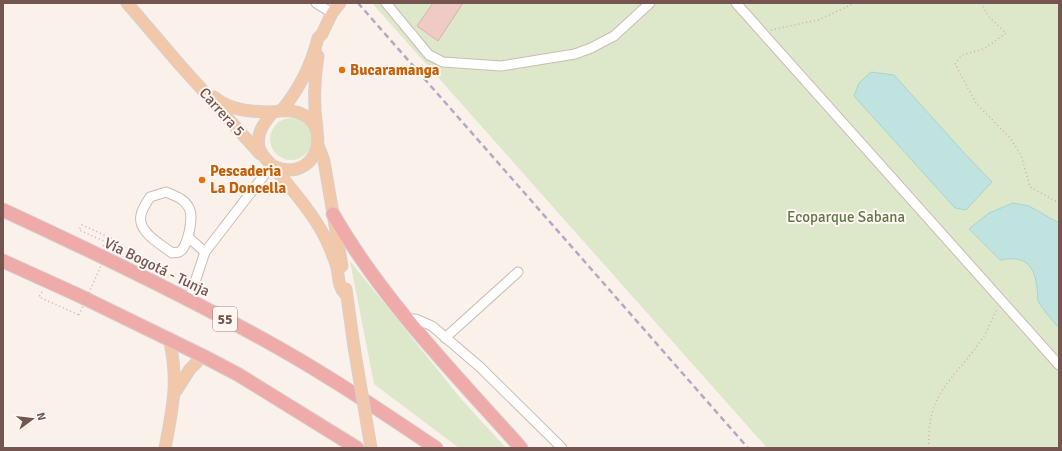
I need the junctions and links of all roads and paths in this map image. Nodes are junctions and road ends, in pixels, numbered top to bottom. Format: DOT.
graph roads {
  1 [pos="127,3"];
  2 [pos="316,3"];
  3 [pos="340,3"];
  4 [pos="386,3"];
  5 [pos="650,3"];
  6 [pos="736,3"];
  7 [pos="855,3"];
  8 [pos="981,3"];
  9 [pos="332,13"];
  10 [pos="761,32"];
  11 [pos="322,34"];
  12 [pos="180,65"];
  13 [pos="277,111"];
  14 [pos="317,131"];
  15 [pos="318,144"];
  16 [pos="270,163"];
  17 [pos="1059,204"];
  18 [pos="3,210"];
  19 [pos="332,214"];
  20 [pos="188,238"];
  21 [pos="205,252"];
  22 [pos="99,256"];
  23 [pos="3,261"];
  24 [pos="518,272"];
  25 [pos="48,294"];
  26 [pos="346,295"];
  27 [pos="189,300"];
  28 [pos="1001,300"];
  29 [pos="407,319"];
  30 [pos="169,338"];
  31 [pos="445,338"];
  32 [pos="203,356"];
  33 [pos="1059,365"];
  34 [pos="175,391"];
  35 [pos="166,448"];
  36 [pos="357,448"];
  37 [pos="371,448"];
  38 [pos="436,448"];
  39 [pos="521,448"];
  40 [pos="562,448"];
  41 [pos="929,448"];
  1 -- 12 [label="main road, Carrera 5"];
  2 -- 9 [label="street"];
  3 -- 9 [label="main road"];
  4 -- 5 [label="street"];
  6 -- 10 [label="street"];
  7 -- 10 [label="path"];
  8 -- 17 [label="path"];
  9 -- 11 [label="main road"];
  10 -- 28 [label="street"];
  11 -- 13 [label="main road"];
  11 -- 14 [label="main road"];
  12 -- 13 [label="main road, Carrera 5"];
  12 -- 16 [label="main road, Carrera 5"];
  13 -- 14 [label="main road"];
  13 -- 16 [label="main road"];
  14 -- 15 [label="main road"];
  15 -- 16 [label="main road"];
  15 -- 19 [label="main road"];
  16 -- 21 [label="street"];
  16 -- 26 [label="main road, Carrera 5"];
  18 -- 22 [label="highway, Vía Bogotá - Tunja / 55"];
  19 -- 26 [label="main road"];
  19 -- 29 [label="highway"];
  20 -- 20 [label="street"];
  20 -- 21 [label="street"];
  21 -- 27 [label="street"];
  22 -- 25 [label="path, bridge"];
  22 -- 27 [label="highway, Vía Bogotá - Tunja / 55"];
  23 -- 30 [label="highway"];
  24 -- 31 [label="street"];
  26 -- 37 [label="main road, bridge"];
  27 -- 38 [label="highway, Vía Bogotá - Tunja / 55"];
  28 -- 33 [label="street"];
  28 -- 41 [label="path"];
  29 -- 31 [label="street"];
  29 -- 39 [label="highway"];
  30 -- 32 [label="highway"];
  30 -- 34 [label="main road"];
  31 -- 40 [label="street"];
  32 -- 34 [label="main road"];
  32 -- 36 [label="highway"];
  34 -- 35 [label="main road"];
}
